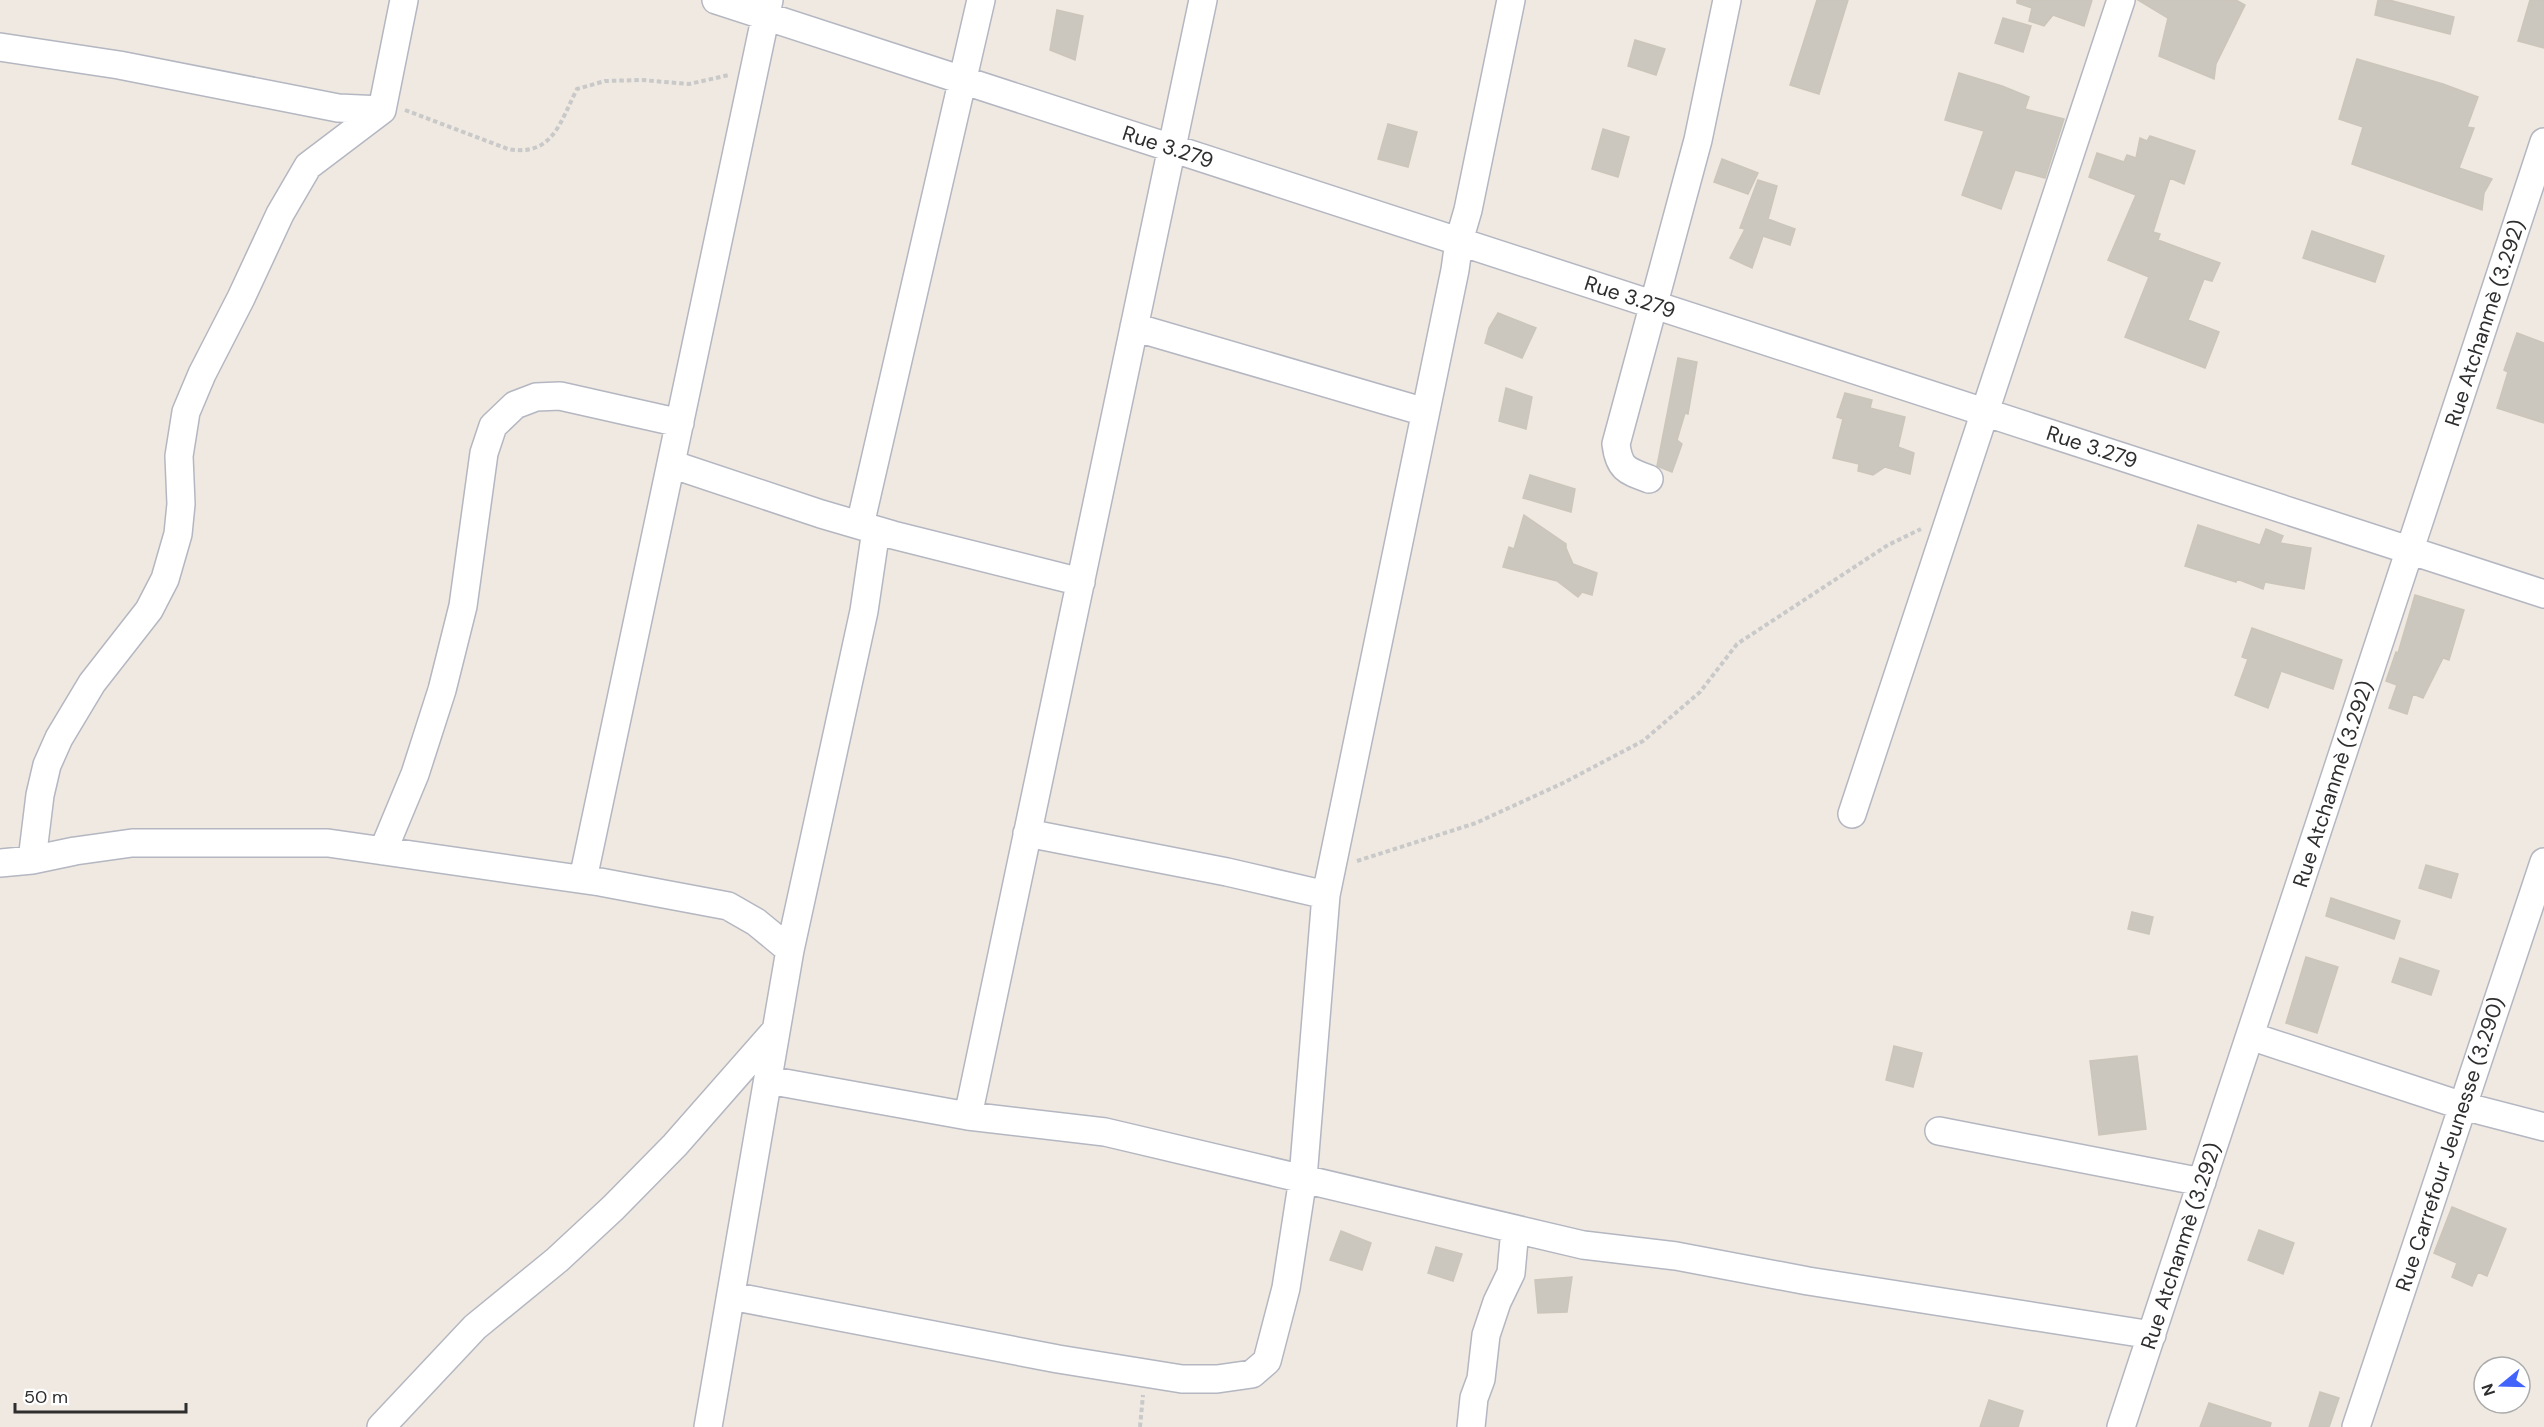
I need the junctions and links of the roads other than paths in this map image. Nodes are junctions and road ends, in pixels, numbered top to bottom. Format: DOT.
graph roads {
  1 [pos="404,0"];
  2 [pos="716,0"];
  3 [pos="981,0"];
  4 [pos="1203,0"];
  5 [pos="1511,0"];
  6 [pos="1727,0"];
  7 [pos="2121,0"];
  8 [pos="767,8"];
  9 [pos="0,47"];
  10 [pos="962,80"];
  11 [pos="382,110"];
  12 [pos="2544,142"];
  13 [pos="1171,148"];
  14 [pos="1459,241"];
  15 [pos="1655,305"];
  16 [pos="1134,327"];
  17 [pos="1425,412"];
  18 [pos="1985,412"];
  19 [pos="680,423"];
  20 [pos="671,464"];
  21 [pos="1649,479"];
  22 [pos="868,528"];
  23 [pos="2410,550"];
  24 [pos="1081,582"];
  25 [pos="2544,594"];
  26 [pos="1852,814"];
  27 [pos="1027,834"];
  28 [pos="383,851"];
  29 [pos="32,860"];
  30 [pos="2544,862"];
  31 [pos="0,863"];
  32 [pos="583,879"];
  33 [pos="1328,882"];
  34 [pos="790,950"];
  35 [pos="776,1030"];
  36 [pos="2250,1036"];
  37 [pos="768,1080"];
  38 [pos="2463,1106"];
  39 [pos="968,1116"];
  40 [pos="2544,1127"];
  41 [pos="1939,1131"];
  42 [pos="1303,1178"];
  43 [pos="2202,1182"];
  44 [pos="1515,1229"];
  45 [pos="731,1296"];
  46 [pos="2152,1335"];
  47 [pos="381,1427"];
  48 [pos="708,1427"];
  49 [pos="1471,1427"];
  50 [pos="2121,1427"];
  51 [pos="2356,1427"];
  1 -- 11 [label="street"];
  2 -- 8 [label="street, Rue 3.279"];
  3 -- 10 [label="street"];
  4 -- 13 [label="street"];
  5 -- 14 [label="street"];
  6 -- 15 [label="street"];
  7 -- 18 [label="street"];
  8 -- 10 [label="street, Rue 3.279"];
  8 -- 19 [label="street"];
  9 -- 11 [label="street"];
  10 -- 13 [label="street, Rue 3.279"];
  10 -- 22 [label="street"];
  11 -- 29 [label="street"];
  12 -- 23 [label="street, Rue Atchanmè (3.292)"];
  13 -- 14 [label="street, Rue 3.279"];
  13 -- 16 [label="street"];
  14 -- 15 [label="street, Rue 3.279"];
  14 -- 17 [label="street"];
  15 -- 18 [label="street, Rue 3.279"];
  15 -- 21 [label="street"];
  16 -- 17 [label="street"];
  16 -- 24 [label="street"];
  17 -- 33 [label="street"];
  18 -- 23 [label="street, Rue 3.279"];
  18 -- 26 [label="street"];
  19 -- 20 [label="street"];
  19 -- 28 [label="street"];
  20 -- 22 [label="street"];
  20 -- 32 [label="street"];
  22 -- 24 [label="street"];
  22 -- 34 [label="street"];
  23 -- 25 [label="street, Rue 3.279"];
  23 -- 36 [label="street, Rue Atchanmè (3.292)"];
  24 -- 27 [label="street"];
  27 -- 33 [label="street"];
  27 -- 39 [label="street"];
  28 -- 29 [label="street"];
  28 -- 32 [label="street"];
  29 -- 31 [label="street"];
  30 -- 38 [label="street, Rue Carrefour Jeunesse (3.290)"];
  32 -- 34 [label="street"];
  33 -- 42 [label="street"];
  34 -- 35 [label="street"];
  35 -- 37 [label="street"];
  35 -- 47 [label="street"];
  36 -- 38 [label="street"];
  36 -- 43 [label="street, Rue Atchanmè (3.292)"];
  37 -- 39 [label="street"];
  37 -- 45 [label="street"];
  38 -- 40 [label="street"];
  38 -- 51 [label="street, Rue Carrefour Jeunesse (3.290)"];
  39 -- 42 [label="street"];
  41 -- 43 [label="street"];
  42 -- 44 [label="street"];
  42 -- 45 [label="street"];
  43 -- 46 [label="street, Rue Atchanmè (3.292)"];
  44 -- 46 [label="street"];
  44 -- 49 [label="street"];
  45 -- 48 [label="street"];
  46 -- 50 [label="street, Rue Atchanmè (3.292)"];
}
